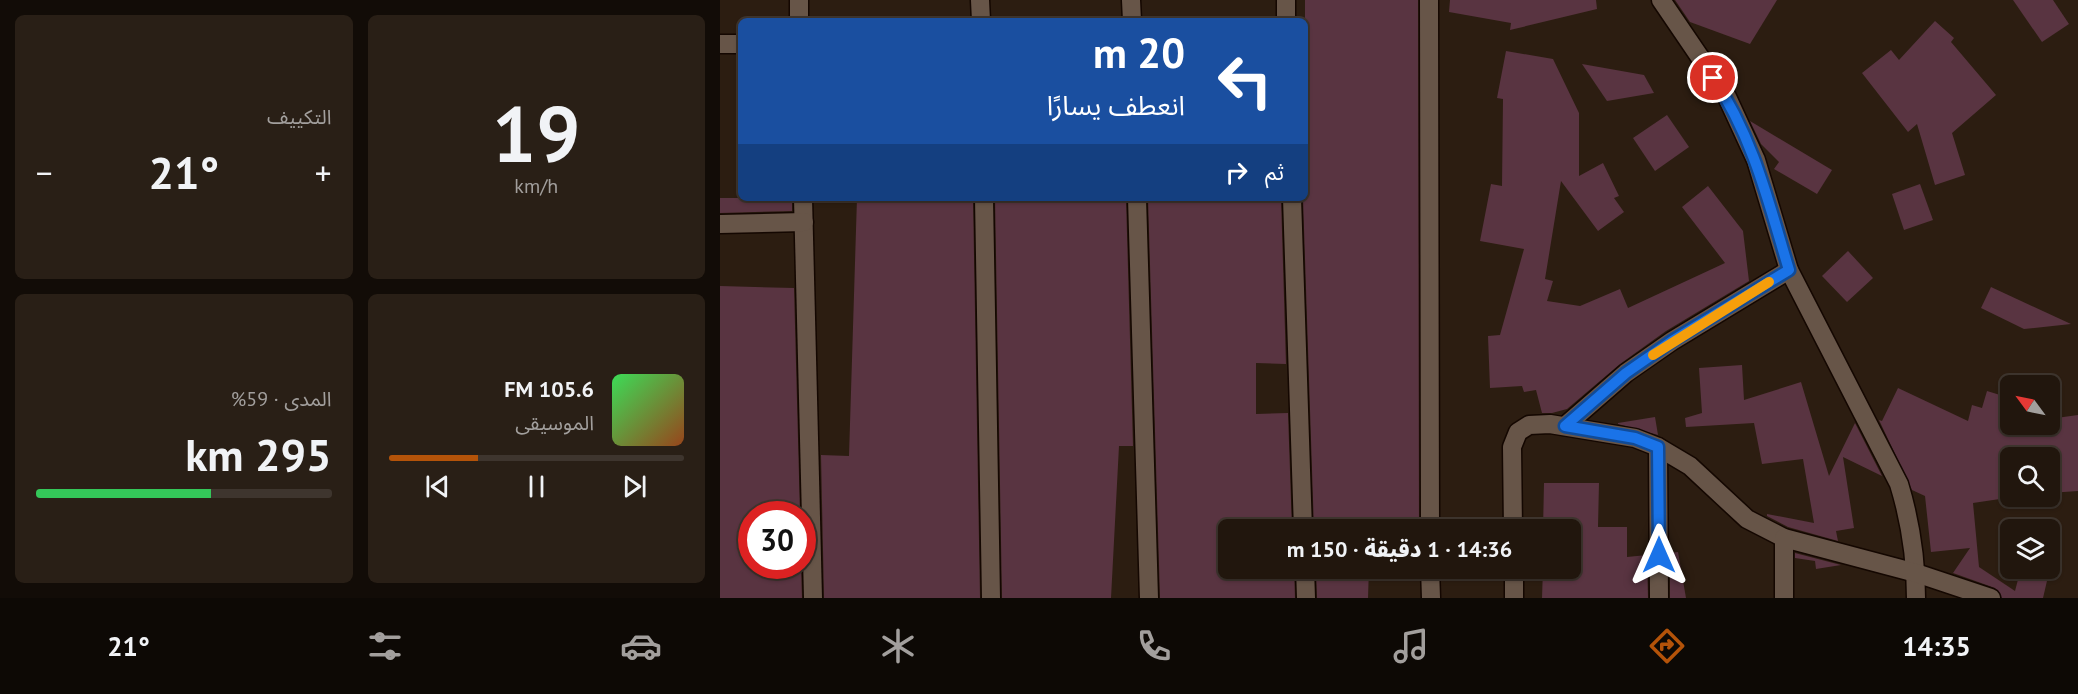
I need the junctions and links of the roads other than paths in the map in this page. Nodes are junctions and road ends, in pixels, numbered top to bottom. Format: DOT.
graph roads {
  1 [pos="799,0"];
  2 [pos="981,0"];
  3 [pos="1131,0"];
  4 [pos="1286,0"];
  5 [pos="1430,0"];
  6 [pos="1661,0"];
  7 [pos="799,18"];
  8 [pos="981,18"];
  9 [pos="1132,18"];
  10 [pos="1286,18"];
  11 [pos="720,44"];
  12 [pos="738,44"];
  13 [pos="803,201"];
  14 [pos="984,201"];
  15 [pos="1137,201"];
  16 [pos="1292,201"];
  17 [pos="804,222"];
  18 [pos="720,224"];
  19 [pos="1789,270"];
  20 [pos="1565,426"];
  21 [pos="1658,447"];
  22 [pos="1303,519"];
  23 [pos="1430,519"];
  24 [pos="1513,519"];
  25 [pos="1784,538"];
  26 [pos="1916,573"];
  27 [pos="1305,579"];
  28 [pos="1430,579"];
  29 [pos="1514,579"];
  30 [pos="813,598"];
  31 [pos="991,598"];
  32 [pos="1149,598"];
  33 [pos="1306,598"];
  34 [pos="1431,598"];
  35 [pos="1514,598"];
  36 [pos="1659,598"];
  37 [pos="1784,598"];
  38 [pos="1916,598"];
  39 [pos="1991,598"];
  1 -- 7 [label="street"];
  2 -- 8 [label="street"];
  3 -- 9 [label="street"];
  4 -- 10 [label="street"];
  5 -- 23 [label="street"];
  6 -- 19 [label="street"];
  11 -- 12 [label="street"];
  13 -- 17 [label="street"];
  14 -- 31 [label="street"];
  15 -- 32 [label="street"];
  16 -- 22 [label="street"];
  17 -- 18 [label="street"];
  17 -- 30 [label="street"];
  19 -- 20 [label="street"];
  19 -- 26 [label="street"];
  20 -- 21 [label="street"];
  20 -- 24 [label="street"];
  21 -- 25 [label="street"];
  21 -- 36 [label="street"];
  25 -- 26 [label="street"];
  25 -- 37 [label="street"];
  26 -- 38 [label="street"];
  26 -- 39 [label="street"];
  27 -- 33 [label="street"];
  28 -- 34 [label="street"];
  29 -- 35 [label="street"];
}
